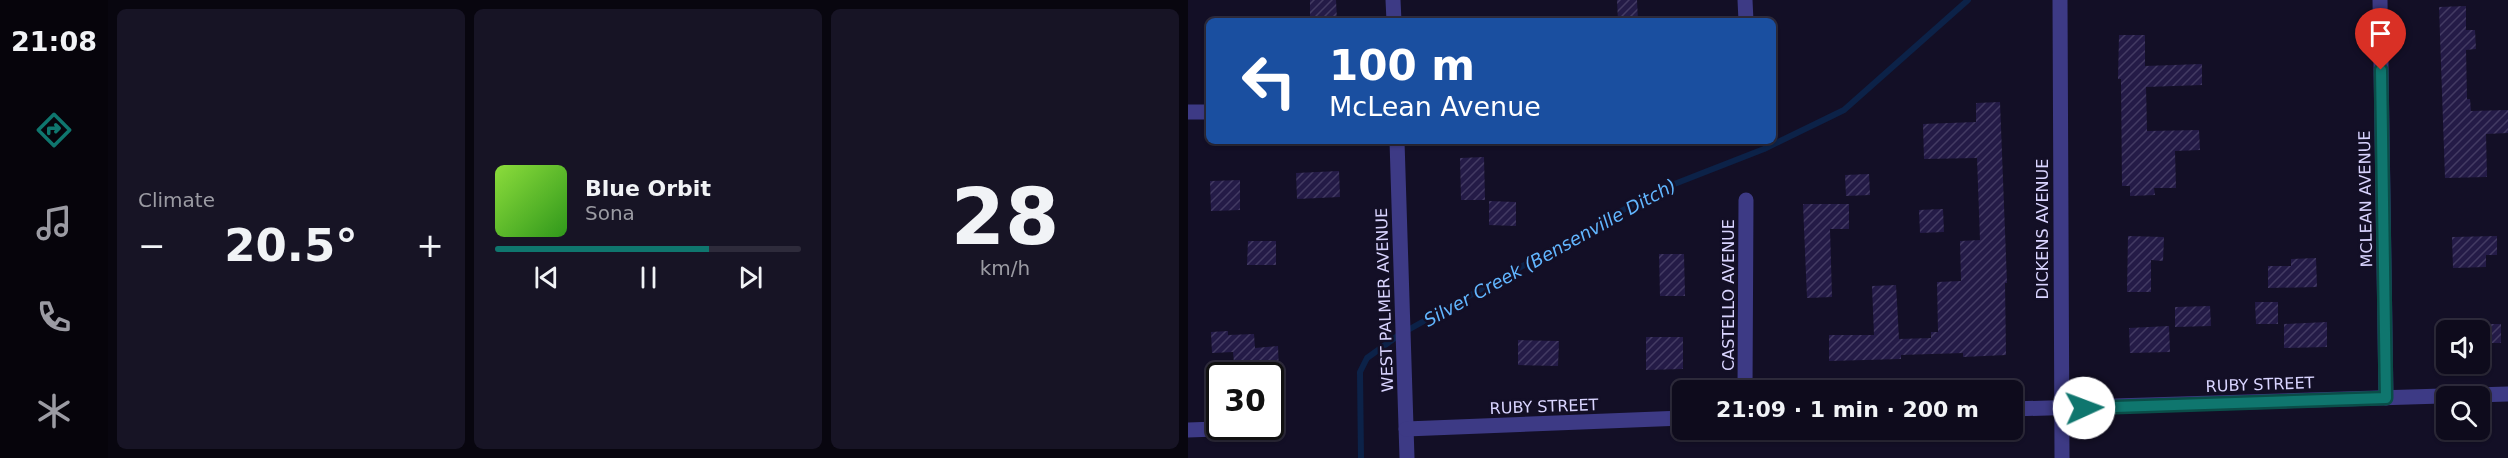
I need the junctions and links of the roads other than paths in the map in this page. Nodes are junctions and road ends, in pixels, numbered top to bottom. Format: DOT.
graph roads {
  1 [pos="1393,0"];
  2 [pos="1745,0"];
  3 [pos="2060,0"];
  4 [pos="2380,0"];
  5 [pos="1394,18"];
  6 [pos="1746,18"];
  7 [pos="1188,112"];
  8 [pos="1206,112"];
  9 [pos="1397,144"];
  10 [pos="1746,200"];
  11 [pos="1746,380"];
  12 [pos="2508,394"];
  13 [pos="2386,398"];
  14 [pos="2061,408"];
  15 [pos="2023,410"];
  16 [pos="1672,418"];
  17 [pos="1206,429"];
  18 [pos="1406,429"];
  19 [pos="1188,430"];
  20 [pos="1407,458"];
  21 [pos="2062,458"];
  1 -- 5 [label="street"];
  2 -- 6 [label="street"];
  3 -- 14 [label="street, DICKENS AVENUE"];
  4 -- 13 [label="street, MCLEAN AVENUE"];
  7 -- 8 [label="street"];
  9 -- 18 [label="street, WEST PALMER AVENUE"];
  10 -- 11 [label="street, CASTELLO AVENUE"];
  12 -- 13 [label="street, RUBY STREET"];
  13 -- 14 [label="street, RUBY STREET"];
  14 -- 15 [label="street, RUBY STREET"];
  14 -- 21 [label="street, DICKENS AVENUE"];
  16 -- 18 [label="street, RUBY STREET"];
  17 -- 19 [label="street"];
  18 -- 20 [label="street, WEST PALMER AVENUE"];
}
